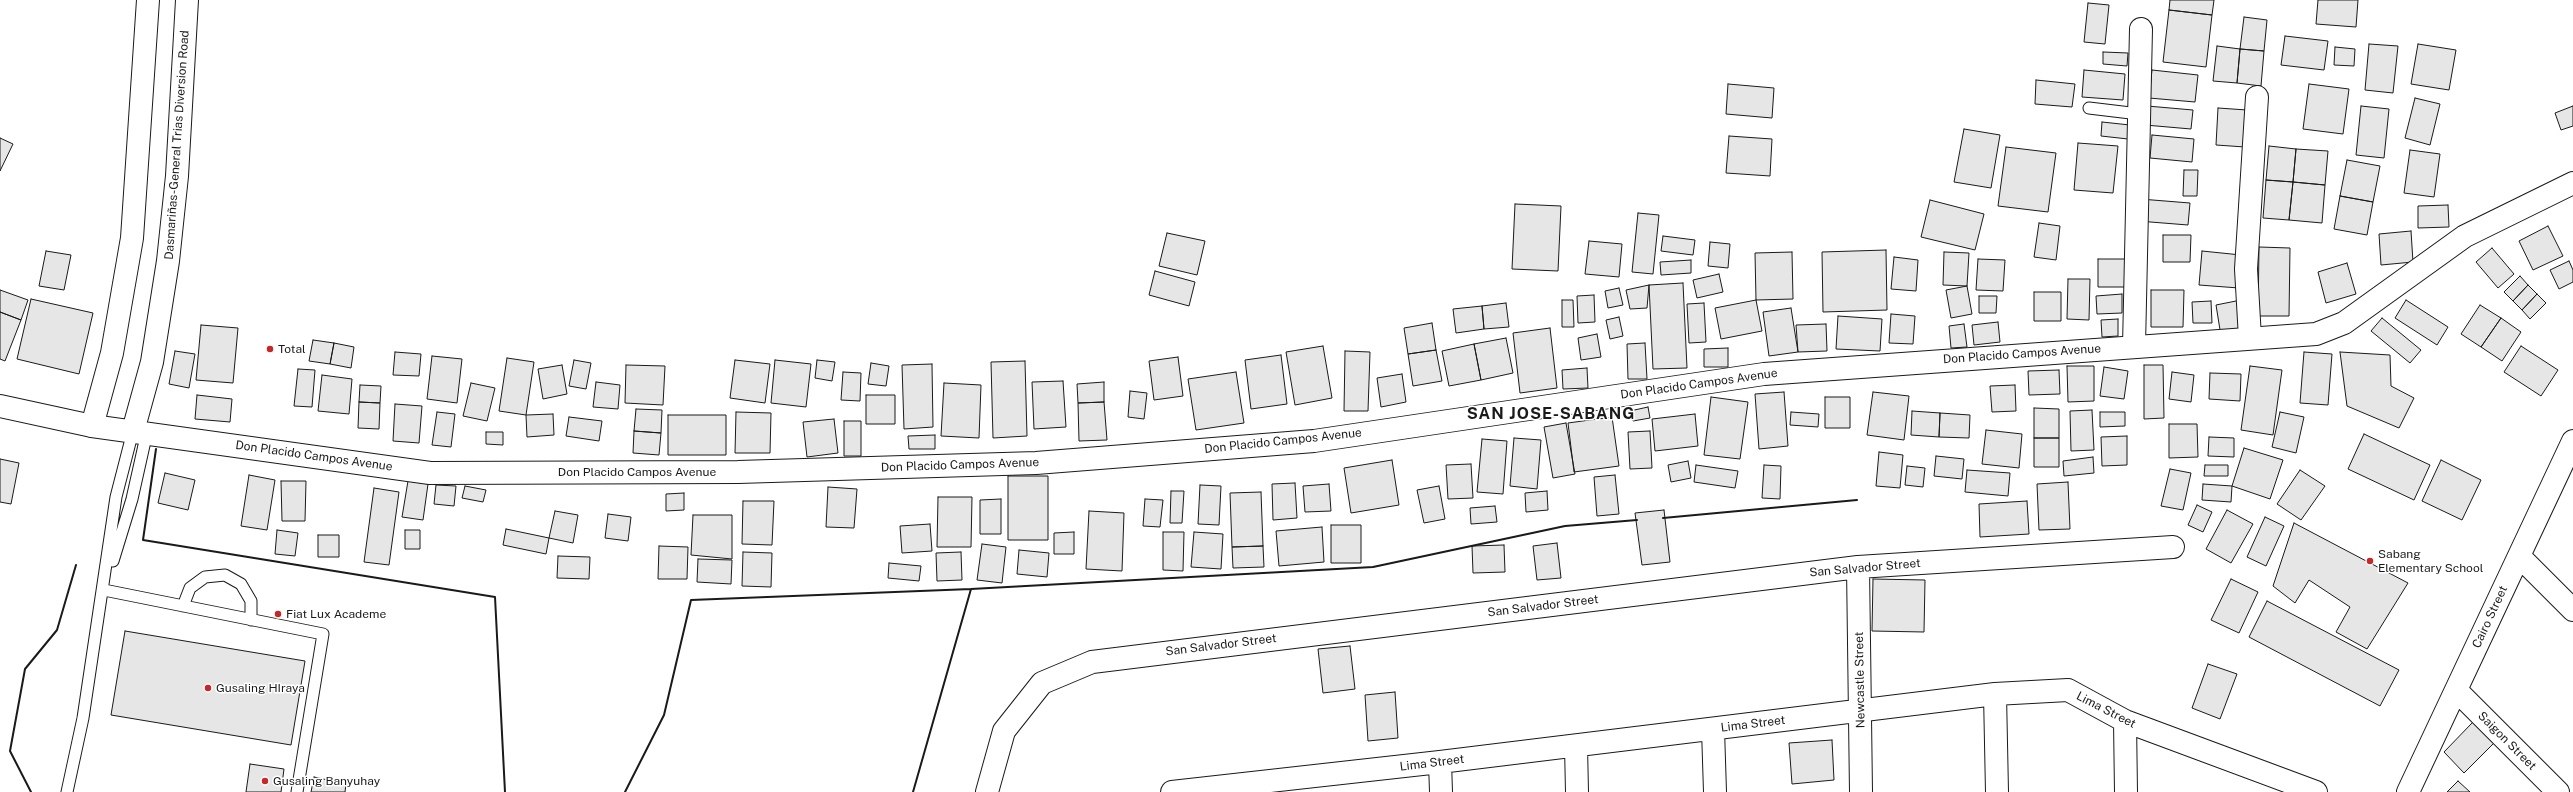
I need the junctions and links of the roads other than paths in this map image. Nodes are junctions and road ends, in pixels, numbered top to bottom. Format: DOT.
graph roads {
  1 [pos="148,0"];
  2 [pos="187,0"];
  3 [pos="2141,29"];
  4 [pos="2257,97"];
  5 [pos="2089,108"];
  6 [pos="2139,114"];
  7 [pos="2573,183"];
  8 [pos="2250,338"];
  9 [pos="2134,346"];
  10 [pos="0,406"];
  11 [pos="92,426"];
  12 [pos="140,432"];
  13 [pos="2573,441"];
  14 [pos="2173,547"];
  15 [pos="2519,556"];
  16 [pos="1858,567"];
  17 [pos="104,590"];
  18 [pos="183,606"];
  19 [pos="2573,610"];
  20 [pos="251,620"];
  21 [pos="2456,690"];
  22 [pos="1995,694"];
  23 [pos="1860,711"];
  24 [pos="2125,721"];
  25 [pos="1713,729"];
  26 [pos="1576,746"];
  27 [pos="1440,762"];
  28 [pos="2265,783"];
  29 [pos="1305,785"];
  30 [pos="67,792"];
  31 [pos="297,792"];
  32 [pos="987,792"];
  33 [pos="1172,792"];
  34 [pos="1441,792"];
  35 [pos="1577,792"];
  36 [pos="1714,792"];
  37 [pos="1861,792"];
  38 [pos="1997,792"];
  39 [pos="2126,792"];
  40 [pos="2316,792"];
  41 [pos="2408,792"];
  42 [pos="2558,792"];
  1 -- 11 [label="street"];
  2 -- 12 [label="street, Dasmariñas-General Trias Diversion Road"];
  3 -- 6 [label="street"];
  4 -- 8 [label="street"];
  5 -- 6 [label="lane"];
  6 -- 9 [label="street"];
  7 -- 8 [label="street, Don Placido Campos Avenue"];
  8 -- 9 [label="street, Don Placido Campos Avenue"];
  9 -- 12 [label="street, Don Placido Campos Avenue"];
  10 -- 11 [label="street, Don Placido Campos Avenue"];
  11 -- 12 [label="street, Don Placido Campos Avenue"];
  12 -- 17 [label="lane"];
  12 -- 17 [label="lane"];
  13 -- 15 [label="street, Cairo Street"];
  14 -- 16 [label="street, San Salvador Street"];
  15 -- 19 [label="street"];
  15 -- 21 [label="street, Cairo Street"];
  16 -- 23 [label="street, Newcastle Street"];
  16 -- 32 [label="street, San Salvador Street"];
  17 -- 18 [label="lane"];
  17 -- 30 [label="lane"];
  18 -- 20 [label="lane"];
  18 -- 20 [label="lane"];
  20 -- 31 [label="lane"];
  21 -- 41 [label="street, Cairo Street"];
  21 -- 42 [label="street, Saigon Street"];
  22 -- 23 [label="street, Lima Street"];
  22 -- 24 [label="street, Lima Street"];
  22 -- 38 [label="street"];
  23 -- 25 [label="street, Lima Street"];
  23 -- 37 [label="street, Newcastle Street"];
  24 -- 28 [label="street, Lima Street"];
  24 -- 39 [label="street"];
  25 -- 26 [label="street, Lima Street"];
  25 -- 36 [label="street"];
  26 -- 27 [label="street, Lima Street"];
  26 -- 35 [label="street"];
  27 -- 29 [label="street, Lima Street"];
  27 -- 34 [label="street"];
  28 -- 40 [label="street, Lima Street"];
  29 -- 33 [label="street, Lima Street"];
}
